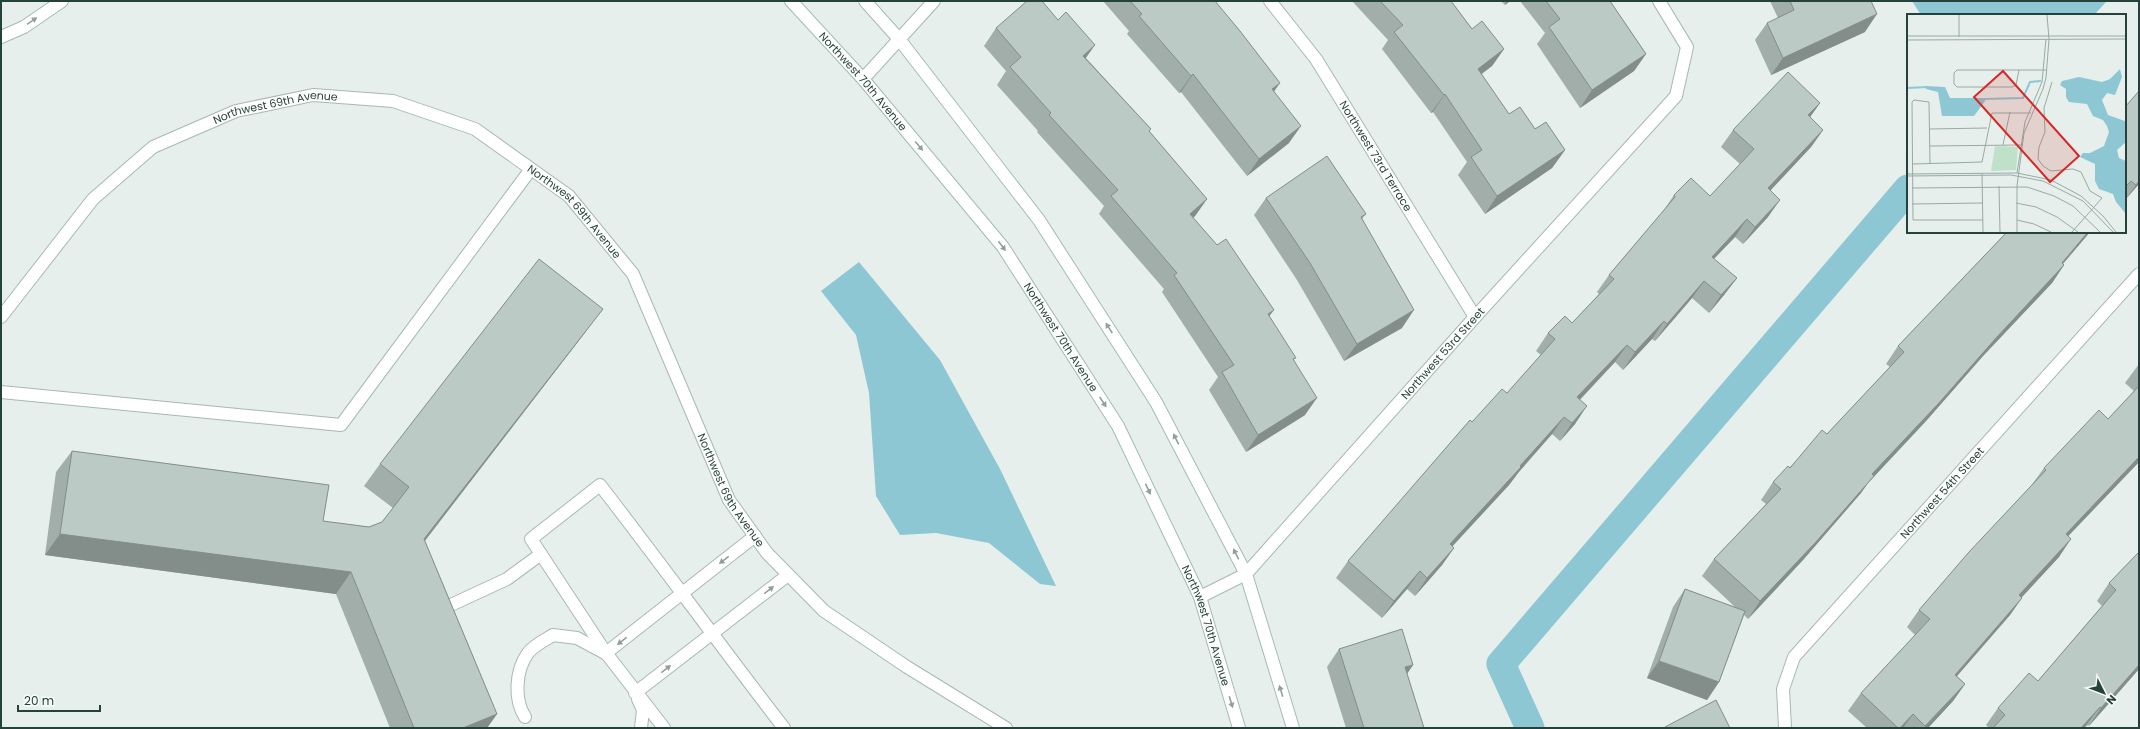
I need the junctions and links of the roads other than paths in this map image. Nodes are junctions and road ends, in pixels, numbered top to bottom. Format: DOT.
graph roads {
  1 [pos="62,1"];
  2 [pos="791,1"];
  3 [pos="864,1"];
  4 [pos="934,1"];
  5 [pos="1270,1"];
  6 [pos="1659,1"];
  7 [pos="1,38"];
  8 [pos="899,39"];
  9 [pos="863,79"];
  10 [pos="530,169"];
  11 [pos="2139,274"];
  12 [pos="1,316"];
  13 [pos="1475,317"];
  14 [pos="1,392"];
  15 [pos="755,536"];
  16 [pos="541,554"];
  17 [pos="1246,574"];
  18 [pos="788,575"];
  19 [pos="683,593"];
  20 [pos="1200,597"];
  21 [pos="453,604"];
  22 [pos="711,634"];
  23 [pos="606,653"];
  24 [pos="635,693"];
  25 [pos="526,717"];
  26 [pos="641,728"];
  27 [pos="664,728"];
  28 [pos="784,728"];
  29 [pos="1006,728"];
  30 [pos="1239,728"];
  31 [pos="1293,728"];
  32 [pos="1785,728"];
  7 -- 1 [label="street, one-way"];
  2 -- 9 [label="street, Northwest 70th Avenue"];
  3 -- 8 [label="street"];
  4 -- 8 [label="street"];
  5 -- 13 [label="street, Northwest 73rd Terrace"];
  6 -- 13 [label="street, Northwest 53rd Street"];
  8 -- 9 [label="street"];
  17 -- 8 [label="street, one-way"];
  9 -- 20 [label="street, Northwest 70th Avenue, one-way"];
  10 -- 12 [label="street, Northwest 69th Avenue"];
  10 -- 14 [label="street"];
  10 -- 15 [label="street, Northwest 69th Avenue"];
  11 -- 32 [label="street, Northwest 54th Street"];
  13 -- 17 [label="street, Northwest 53rd Street"];
  15 -- 18 [label="street, Northwest 69th Avenue"];
  15 -- 19 [label="street, one-way"];
  16 -- 19 [label="street"];
  16 -- 21 [label="street"];
  16 -- 23 [label="street"];
  17 -- 20 [label="street, Northwest 53rd Street"];
  31 -- 17 [label="street, one-way"];
  22 -- 18 [label="street, one-way"];
  18 -- 29 [label="street, Northwest 69th Avenue"];
  19 -- 22 [label="street"];
  19 -- 23 [label="street, one-way"];
  20 -- 30 [label="street, Northwest 70th Avenue, one-way"];
  24 -- 22 [label="street, one-way"];
  22 -- 28 [label="street"];
  23 -- 24 [label="street"];
  23 -- 25 [label="street"];
  24 -- 26 [label="street"];
  24 -- 27 [label="street"];
}
